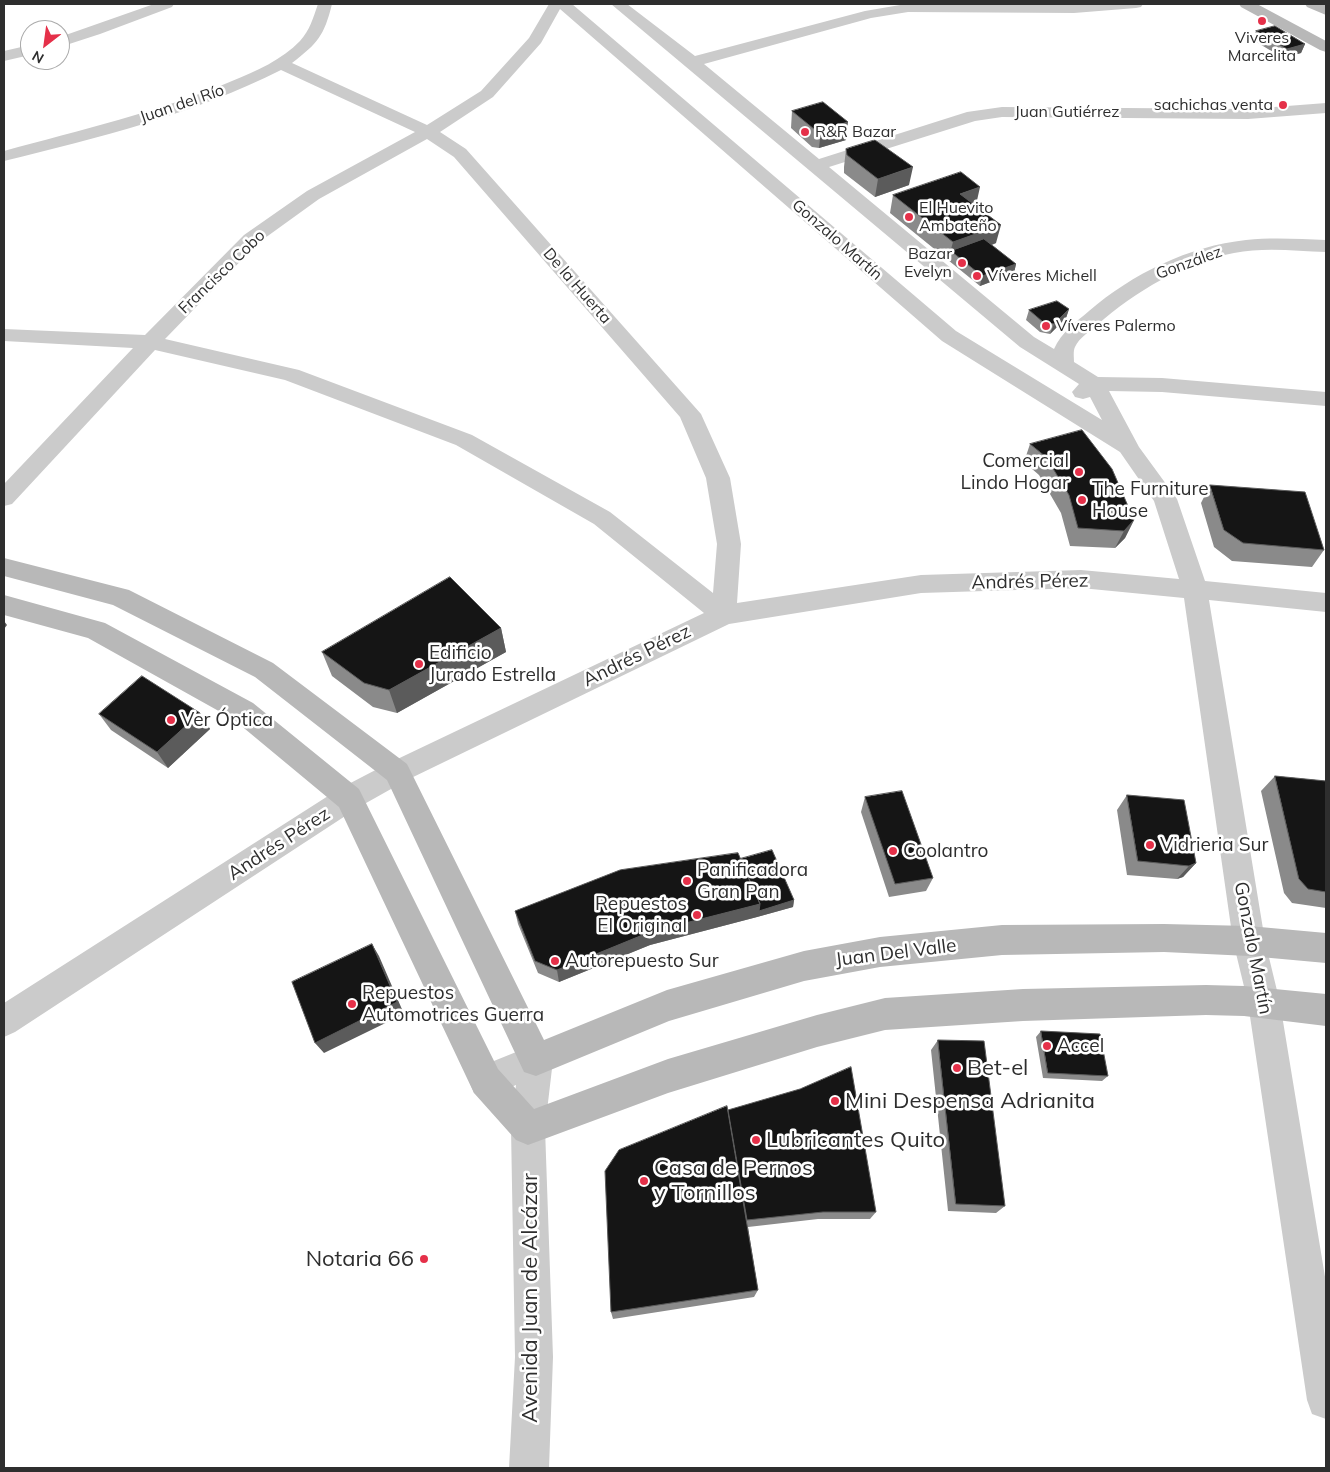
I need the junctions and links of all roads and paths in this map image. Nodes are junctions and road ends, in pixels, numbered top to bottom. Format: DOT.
graph roads {
  1 [pos="167,4"];
  2 [pos="325,4"];
  3 [pos="556,4"];
  4 [pos="563,4"];
  5 [pos="618,4"];
  6 [pos="1136,4"];
  7 [pos="1246,4"];
  8 [pos="1312,4"];
  9 [pos="1326,11"];
  10 [pos="594,31"];
  11 [pos="70,39"];
  12 [pos="536,40"];
  13 [pos="1326,47"];
  14 [pos="20,52"];
  15 [pos="4,56"];
  16 [pos="692,62"];
  17 [pos="281,64"];
  18 [pos="1326,108"];
  19 [pos="428,132"];
  20 [pos="4,156"];
  21 [pos="815,166"];
  22 [pos="1326,246"];
  23 [pos="4,335"];
  24 [pos="150,342"];
  25 [pos="1063,364"];
  26 [pos="1094,384"];
  27 [pos="1326,399"];
  28 [pos="1081,417"];
  29 [pos="1130,450"];
  30 [pos="4,498"];
  31 [pos="4,567"];
  32 [pos="1195,589"];
  33 [pos="1326,602"];
  34 [pos="4,606"];
  35 [pos="724,615"];
  36 [pos="397,772"];
  37 [pos="349,798"];
  38 [pos="1249,941"];
  39 [pos="1326,948"];
  40 [pos="1264,1003"];
  41 [pos="1326,1010"];
  42 [pos="4,1021"];
  43 [pos="536,1060"];
  44 [pos="486,1081"];
  45 [pos="528,1128"];
  46 [pos="1326,1400"];
  47 [pos="529,1468"];
  1 -- 11 [label="street"];
  2 -- 17 [label="street, Juan del Río"];
  3 -- 12 [label="street, Francisco Cobo"];
  4 -- 10 [label="street, Gonzalo Martín"];
  5 -- 16 [label="street, Gonzalo Martín"];
  6 -- 16 [label="street"];
  7 -- 13 [label="street"];
  8 -- 9 [label="street"];
  10 -- 12 [label="street"];
  10 -- 28 [label="street, Gonzalo Martín"];
  12 -- 19 [label="street, Francisco Cobo"];
  14 -- 15 [label="street"];
  16 -- 21 [label="street, Gonzalo Martín"];
  17 -- 19 [label="street, De la Huerta"];
  17 -- 20 [label="street, Juan del Río"];
  18 -- 21 [label="street, Juan Gutiérrez"];
  19 -- 24 [label="street, Francisco Cobo"];
  19 -- 35 [label="street, De la Huerta"];
  21 -- 25 [label="street, Gonzalo Martín"];
  22 -- 25 [label="street, González"];
  23 -- 24 [label="street"];
  24 -- 30 [label="street, Francisco Cobo"];
  24 -- 35 [label="street"];
  25 -- 26 [label="street, Gonzalo Martín"];
  26 -- 27 [label="street"];
  26 -- 28 [label="street"];
  26 -- 29 [label="street, Gonzalo Martín"];
  28 -- 29 [label="street, Gonzalo Martín"];
  29 -- 32 [label="street, Gonzalo Martín"];
  31 -- 36 [label="street"];
  32 -- 33 [label="street, Andrés Pérez"];
  32 -- 35 [label="street, Andrés Pérez"];
  32 -- 38 [label="street, Gonzalo Martín"];
  34 -- 37 [label="street"];
  35 -- 36 [label="street, Andrés Pérez"];
  36 -- 37 [label="street, Andrés Pérez"];
  36 -- 43 [label="street"];
  37 -- 42 [label="street, Andrés Pérez"];
  37 -- 44 [label="street"];
  38 -- 39 [label="street, Juan Del Valle"];
  38 -- 40 [label="street, Gonzalo Martín"];
  38 -- 43 [label="street, Juan Del Valle"];
  40 -- 41 [label="street"];
  40 -- 45 [label="street"];
  40 -- 46 [label="street, Gonzalo Martín"];
  43 -- 44 [label="street, Juan Del Valle"];
  43 -- 45 [label="street, Avenida Juan de Alcázar"];
  44 -- 45 [label="street"];
  45 -- 47 [label="street, Avenida Juan de Alcázar"];
}
